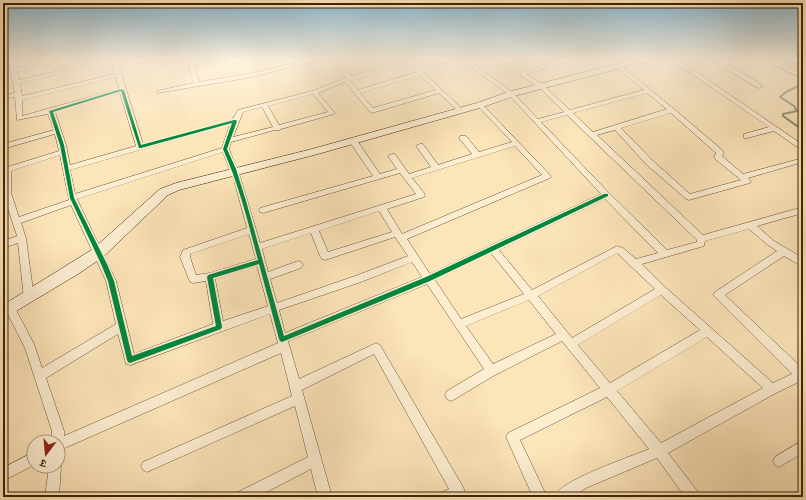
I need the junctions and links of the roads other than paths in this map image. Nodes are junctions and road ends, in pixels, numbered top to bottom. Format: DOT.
graph roads {
  1 [pos="17,83"];
  2 [pos="78,83"];
  3 [pos="120,83"];
  4 [pos="200,83"];
  5 [pos="337,83"];
  6 [pos="351,83"];
  7 [pos="383,83"];
  8 [pos="432,83"];
  9 [pos="497,83"];
  10 [pos="537,83"];
  11 [pos="549,83"];
  12 [pos="640,83"];
  13 [pos="709,83"];
  14 [pos="754,83"];
  15 [pos="196,84"];
  16 [pos="541,86"];
  17 [pos="760,87"];
  18 [pos="122,90"];
  19 [pos="648,90"];
  20 [pos="440,91"];
  21 [pos="159,92"];
  22 [pos="314,92"];
  23 [pos="357,92"];
  24 [pos="511,94"];
  25 [pos="18,96"];
  26 [pos="3,97"];
  27 [pos="264,105"];
  28 [pos="480,105"];
  29 [pos="460,110"];
  30 [pos="672,110"];
  31 [pos="51,111"];
  32 [pos="569,113"];
  33 [pos="235,121"];
  34 [pos="537,121"];
  35 [pos="616,127"];
  36 [pos="775,128"];
  37 [pos="278,129"];
  38 [pos="58,131"];
  39 [pos="591,135"];
  40 [pos="747,136"];
  41 [pos="463,138"];
  42 [pos="353,140"];
  43 [pos="517,143"];
  44 [pos="227,144"];
  45 [pos="6,146"];
  46 [pos="140,146"];
  47 [pos="420,146"];
  48 [pos="803,149"];
  49 [pos="63,152"];
  50 [pos="477,155"];
  51 [pos="392,156"];
  52 [pos="803,160"];
  53 [pos="67,168"];
  54 [pos="436,168"];
  55 [pos="5,171"];
  56 [pos="236,172"];
  57 [pos="405,174"];
  58 [pos="378,177"];
  59 [pos="742,177"];
  60 [pos="606,195"];
  61 [pos="73,200"];
  62 [pos="381,208"];
  63 [pos="263,210"];
  64 [pos="803,210"];
  65 [pos="17,221"];
  66 [pos="750,225"];
  67 [pos="314,229"];
  68 [pos="252,230"];
  69 [pos="399,235"];
  70 [pos="22,238"];
  71 [pos="701,239"];
  72 [pos="3,245"];
  73 [pos="257,247"];
  74 [pos="492,248"];
  75 [pos="783,252"];
  76 [pos="98,253"];
  77 [pos="665,254"];
  78 [pos="414,257"];
  79 [pos="261,261"];
  80 [pos="635,263"];
  81 [pos="803,263"];
  82 [pos="298,265"];
  83 [pos="210,277"];
  84 [pos="265,277"];
  85 [pos="428,279"];
  86 [pos="662,290"];
  87 [pos="531,295"];
  88 [pos="29,298"];
  89 [pos="274,308"];
  90 [pos="7,311"];
  91 [pos="460,324"];
  92 [pos="122,326"];
  93 [pos="219,327"];
  94 [pos="708,331"];
  95 [pos="568,339"];
  96 [pos="283,342"];
  97 [pos="491,371"];
  98 [pos="802,374"];
  99 [pos="39,376"];
  100 [pos="295,386"];
  101 [pos="772,389"];
  102 [pos="609,390"];
  103 [pos="451,395"];
  104 [pos="298,399"];
  105 [pos="58,434"];
  106 [pos="66,439"];
  107 [pos="803,446"];
  108 [pos="658,451"];
  109 [pos="316,460"];
  110 [pos="779,461"];
  111 [pos="26,462"];
  112 [pos="147,466"];
  113 [pos="3,474"];
  114 [pos="54,474"];
  115 [pos="52,497"];
  116 [pos="243,497"];
  117 [pos="325,497"];
  118 [pos="448,497"];
  119 [pos="540,497"];
  120 [pos="560,497"];
  121 [pos="693,497"];
  1 -- 25 [label="street"];
  2 -- 25 [label="street"];
  3 -- 18 [label="street"];
  4 -- 15 [label="street"];
  5 -- 22 [label="street"];
  6 -- 23 [label="street"];
  7 -- 23 [label="street"];
  8 -- 20 [label="street"];
  9 -- 24 [label="street"];
  10 -- 16 [label="street"];
  11 -- 16 [label="street"];
  12 -- 19 [label="street"];
  13 -- 36 [label="street"];
  14 -- 17 [label="street"];
  15 -- 21 [label="street"];
  16 -- 24 [label="street"];
  16 -- 32 [label="street"];
  18 -- 31 [label="street"];
  18 -- 46 [label="street"];
  19 -- 30 [label="street"];
  19 -- 32 [label="street"];
  20 -- 23 [label="street"];
  20 -- 29 [label="street"];
  22 -- 27 [label="street"];
  22 -- 37 [label="street"];
  24 -- 28 [label="street"];
  24 -- 34 [label="street"];
  25 -- 26 [label="street"];
  25 -- 31 [label="street"];
  27 -- 33 [label="street"];
  27 -- 37 [label="street"];
  28 -- 29 [label="street"];
  28 -- 43 [label="street"];
  29 -- 42 [label="street"];
  30 -- 35 [label="street"];
  30 -- 59 [label="street"];
  31 -- 38 [label="street"];
  32 -- 34 [label="street"];
  32 -- 39 [label="street"];
  33 -- 44 [label="street"];
  33 -- 46 [label="street"];
  34 -- 60 [label="street"];
  35 -- 39 [label="street"];
  35 -- 59 [label="street"];
  36 -- 40 [label="street"];
  36 -- 48 [label="street"];
  37 -- 44 [label="street"];
  38 -- 45 [label="street"];
  38 -- 49 [label="street"];
  39 -- 71 [label="street"];
  41 -- 50 [label="street"];
  42 -- 56 [label="street"];
  42 -- 58 [label="street"];
  43 -- 50 [label="street"];
  43 -- 69 [label="street"];
  44 -- 56 [label="street"];
  44 -- 61 [label="street"];
  46 -- 53 [label="street"];
  47 -- 54 [label="street"];
  49 -- 53 [label="street"];
  49 -- 55 [label="street"];
  50 -- 54 [label="street"];
  51 -- 57 [label="street"];
  52 -- 59 [label="street"];
  53 -- 61 [label="street"];
  54 -- 57 [label="street"];
  55 -- 65 [label="street"];
  56 -- 68 [label="street"];
  56 -- 76 [label="street"];
  57 -- 58 [label="street"];
  57 -- 62 [label="street"];
  58 -- 63 [label="street"];
  60 -- 74 [label="street"];
  60 -- 77 [label="street"];
  61 -- 65 [label="street"];
  61 -- 76 [label="street"];
  62 -- 67 [label="street"];
  62 -- 69 [label="street"];
  64 -- 66 [label="street"];
  65 -- 70 [label="street"];
  66 -- 71 [label="street"];
  66 -- 75 [label="street"];
  67 -- 69 [label="street"];
  67 -- 73 [label="street"];
  68 -- 73 [label="street"];
  68 -- 83 [label="street"];
  69 -- 78 [label="street"];
  70 -- 72 [label="street"];
  70 -- 88 [label="street"];
  71 -- 77 [label="street"];
  73 -- 79 [label="street"];
  74 -- 85 [label="street"];
  74 -- 87 [label="street"];
  75 -- 81 [label="street"];
  75 -- 98 [label="street"];
  76 -- 88 [label="street"];
  76 -- 92 [label="street"];
  77 -- 80 [label="street"];
  78 -- 85 [label="street"];
  78 -- 89 [label="street"];
  79 -- 83 [label="street"];
  79 -- 84 [label="street"];
  80 -- 86 [label="street"];
  80 -- 87 [label="street"];
  82 -- 84 [label="street"];
  83 -- 93 [label="street"];
  84 -- 89 [label="street"];
  85 -- 91 [label="street"];
  85 -- 96 [label="street"];
  86 -- 94 [label="street"];
  86 -- 95 [label="street"];
  87 -- 91 [label="street"];
  87 -- 95 [label="street"];
  88 -- 90 [label="street"];
  89 -- 93 [label="street"];
  89 -- 96 [label="street"];
  90 -- 99 [label="street"];
  91 -- 97 [label="street"];
  92 -- 93 [label="street"];
  92 -- 99 [label="street"];
  94 -- 101 [label="street"];
  94 -- 102 [label="street"];
  95 -- 97 [label="street"];
  95 -- 102 [label="street"];
  96 -- 100 [label="street"];
  96 -- 106 [label="street"];
  97 -- 103 [label="street"];
  98 -- 101 [label="street"];
  99 -- 105 [label="street"];
  100 -- 104 [label="street"];
  100 -- 118 [label="street"];
  101 -- 108 [label="street"];
  102 -- 108 [label="street"];
  102 -- 119 [label="street"];
  104 -- 109 [label="street"];
  104 -- 112 [label="street"];
  107 -- 110 [label="street"];
  108 -- 120 [label="street"];
  108 -- 121 [label="street"];
  109 -- 116 [label="street"];
  109 -- 117 [label="street"];
  111 -- 113 [label="street"];
  114 -- 115 [label="street"];
}
